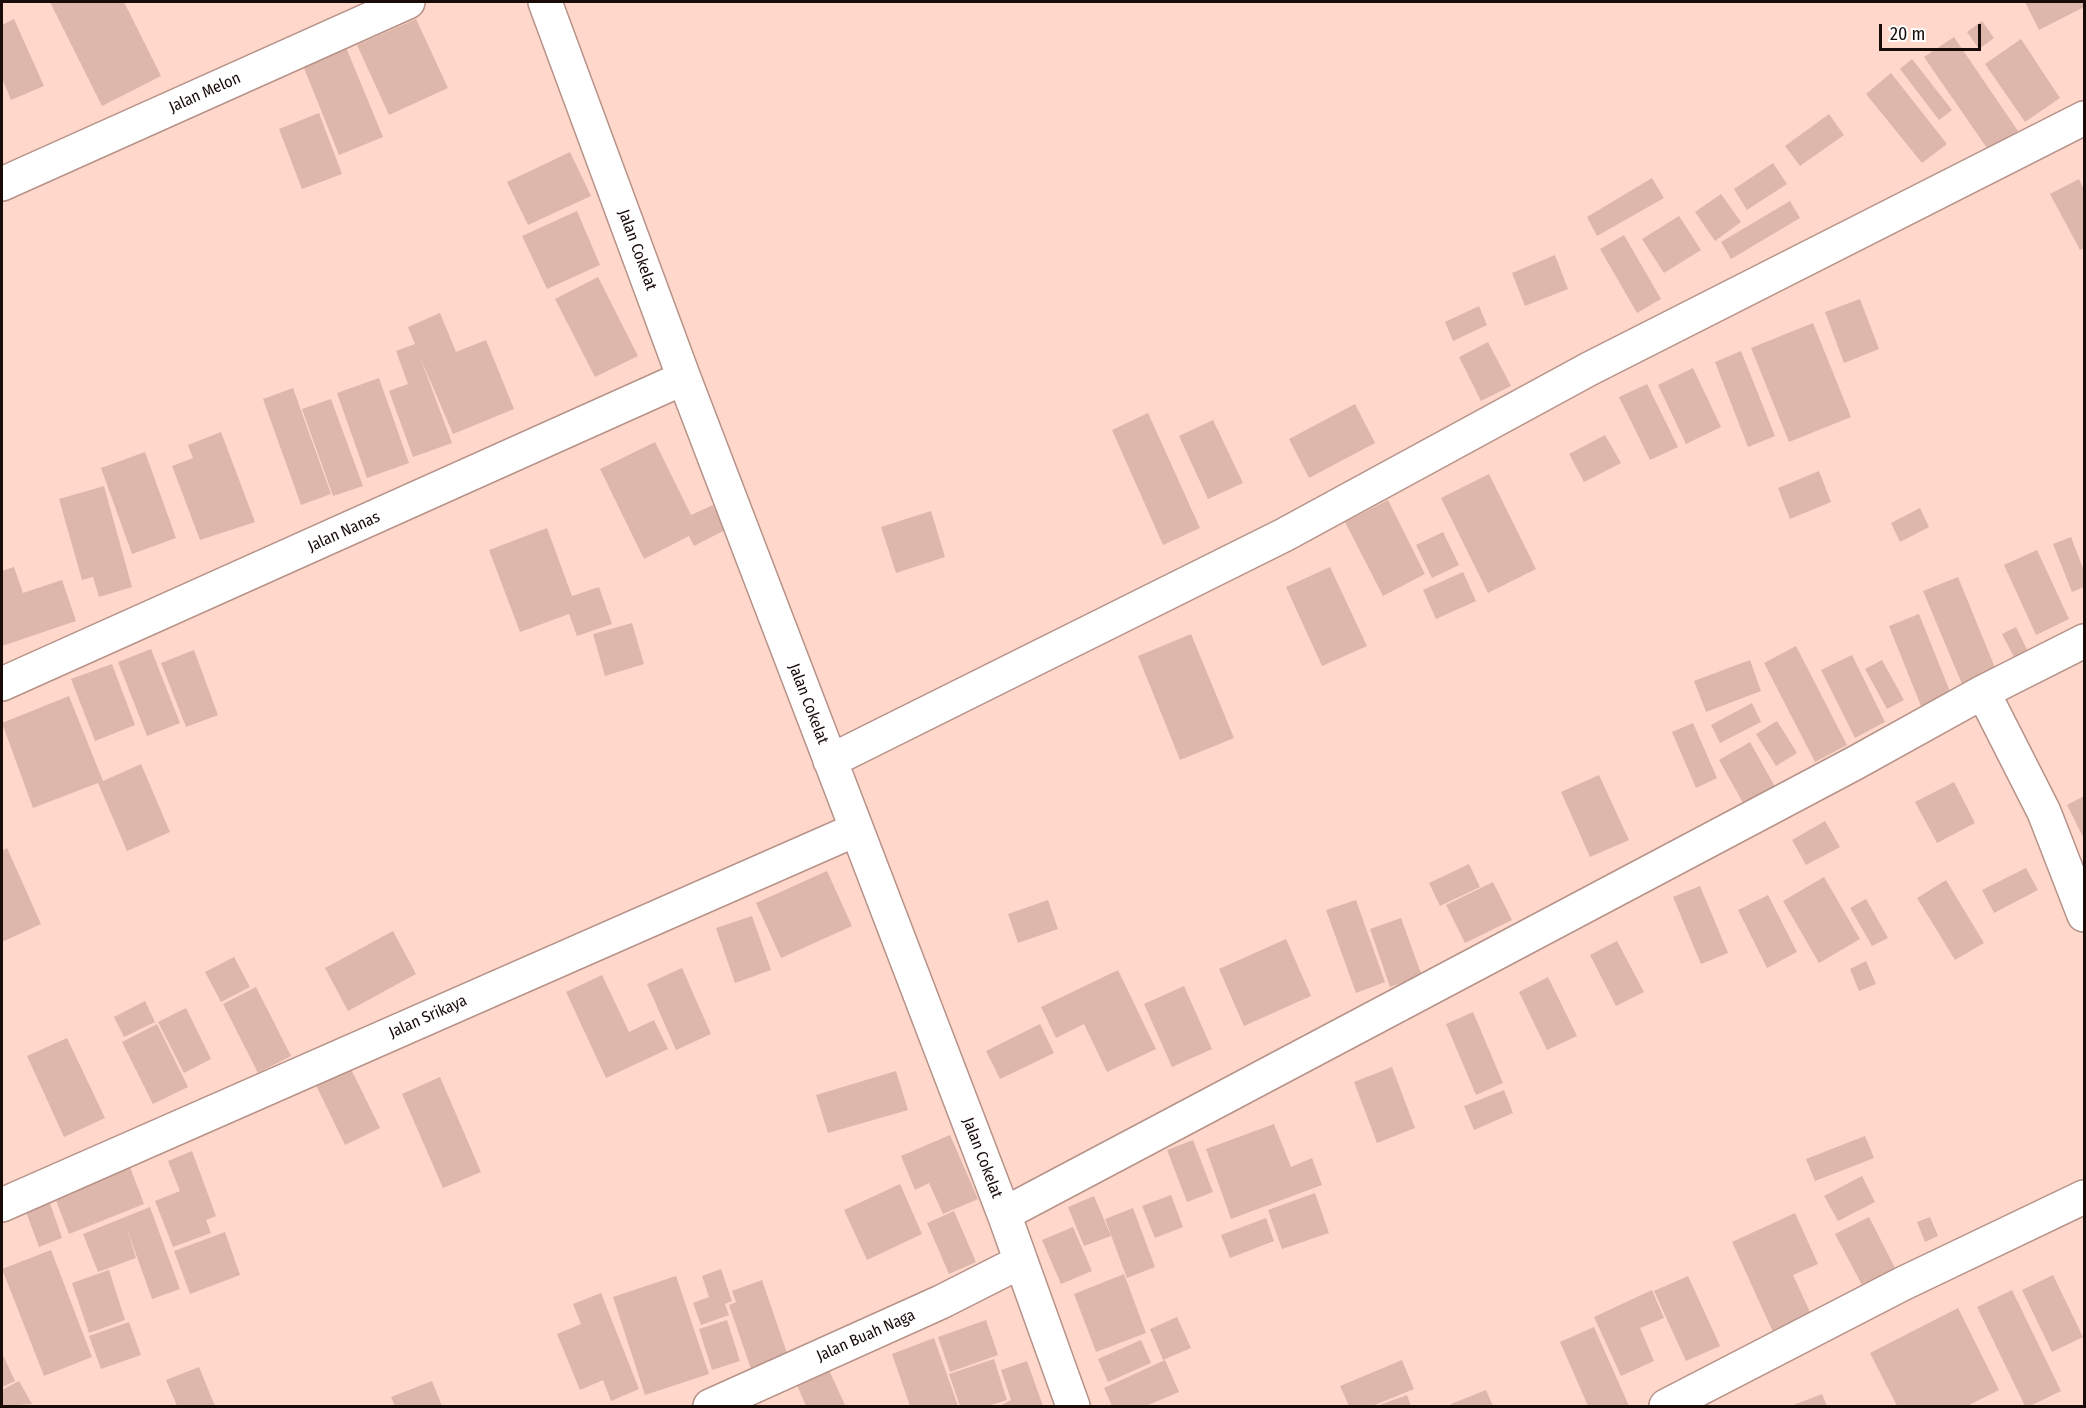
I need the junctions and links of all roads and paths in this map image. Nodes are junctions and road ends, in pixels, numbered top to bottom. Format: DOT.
graph roads {
  1 [pos="408,2"];
  2 [pos="545,2"];
  3 [pos="2085,118"];
  4 [pos="2,184"];
  5 [pos="684,378"];
  6 [pos="2085,642"];
  7 [pos="2,684"];
  8 [pos="1983,692"];
  9 [pos="830,761"];
  10 [pos="855,830"];
  11 [pos="2085,915"];
  12 [pos="2085,1197"];
  13 [pos="2,1205"];
  14 [pos="1004,1214"];
  15 [pos="1020,1262"];
  16 [pos="710,1407"];
  17 [pos="1073,1407"];
  18 [pos="1666,1407"];
  1 -- 4 [label="street, Jalan Melon"];
  2 -- 5 [label="street, Jalan Cokelat"];
  3 -- 9 [label="street"];
  5 -- 7 [label="street, Jalan Nanas"];
  5 -- 9 [label="street, Jalan Cokelat"];
  6 -- 8 [label="street"];
  8 -- 11 [label="street"];
  8 -- 14 [label="street"];
  9 -- 10 [label="street, Jalan Cokelat"];
  10 -- 13 [label="street, Jalan Srikaya"];
  10 -- 14 [label="street, Jalan Cokelat"];
  12 -- 18 [label="street"];
  14 -- 15 [label="street, Jalan Cokelat"];
  15 -- 16 [label="street, Jalan Buah Naga"];
  15 -- 17 [label="street, Jalan Cokelat"];
}
